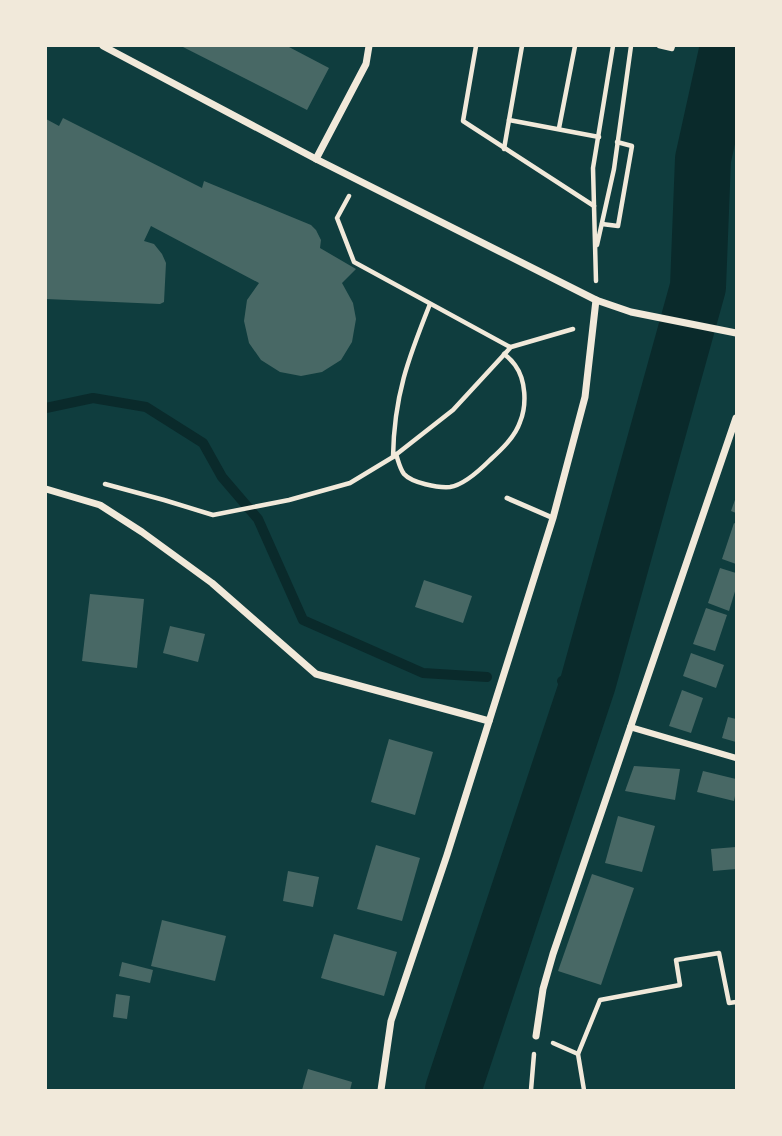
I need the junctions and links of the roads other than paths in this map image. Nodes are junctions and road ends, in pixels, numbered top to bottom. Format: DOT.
graph roads {
  1 [pos="103,46"];
  2 [pos="369,46"];
  3 [pos="316,159"];
  4 [pos="597,300"];
  5 [pos="737,332"];
  6 [pos="737,418"];
  7 [pos="46,489"];
  8 [pos="507,498"];
  9 [pos="553,518"];
  10 [pos="489,721"];
  11 [pos="630,727"];
  12 [pos="737,758"];
  13 [pos="536,1036"];
  14 [pos="381,1090"];
  1 -- 3 [label="street"];
  2 -- 3 [label="street"];
  3 -- 4 [label="street"];
  4 -- 5 [label="street"];
  4 -- 9 [label="street"];
  6 -- 11 [label="street"];
  7 -- 10 [label="street"];
  8 -- 9 [label="lane"];
  9 -- 10 [label="street"];
  10 -- 14 [label="street"];
  11 -- 12 [label="street"];
  11 -- 13 [label="street"];
}
